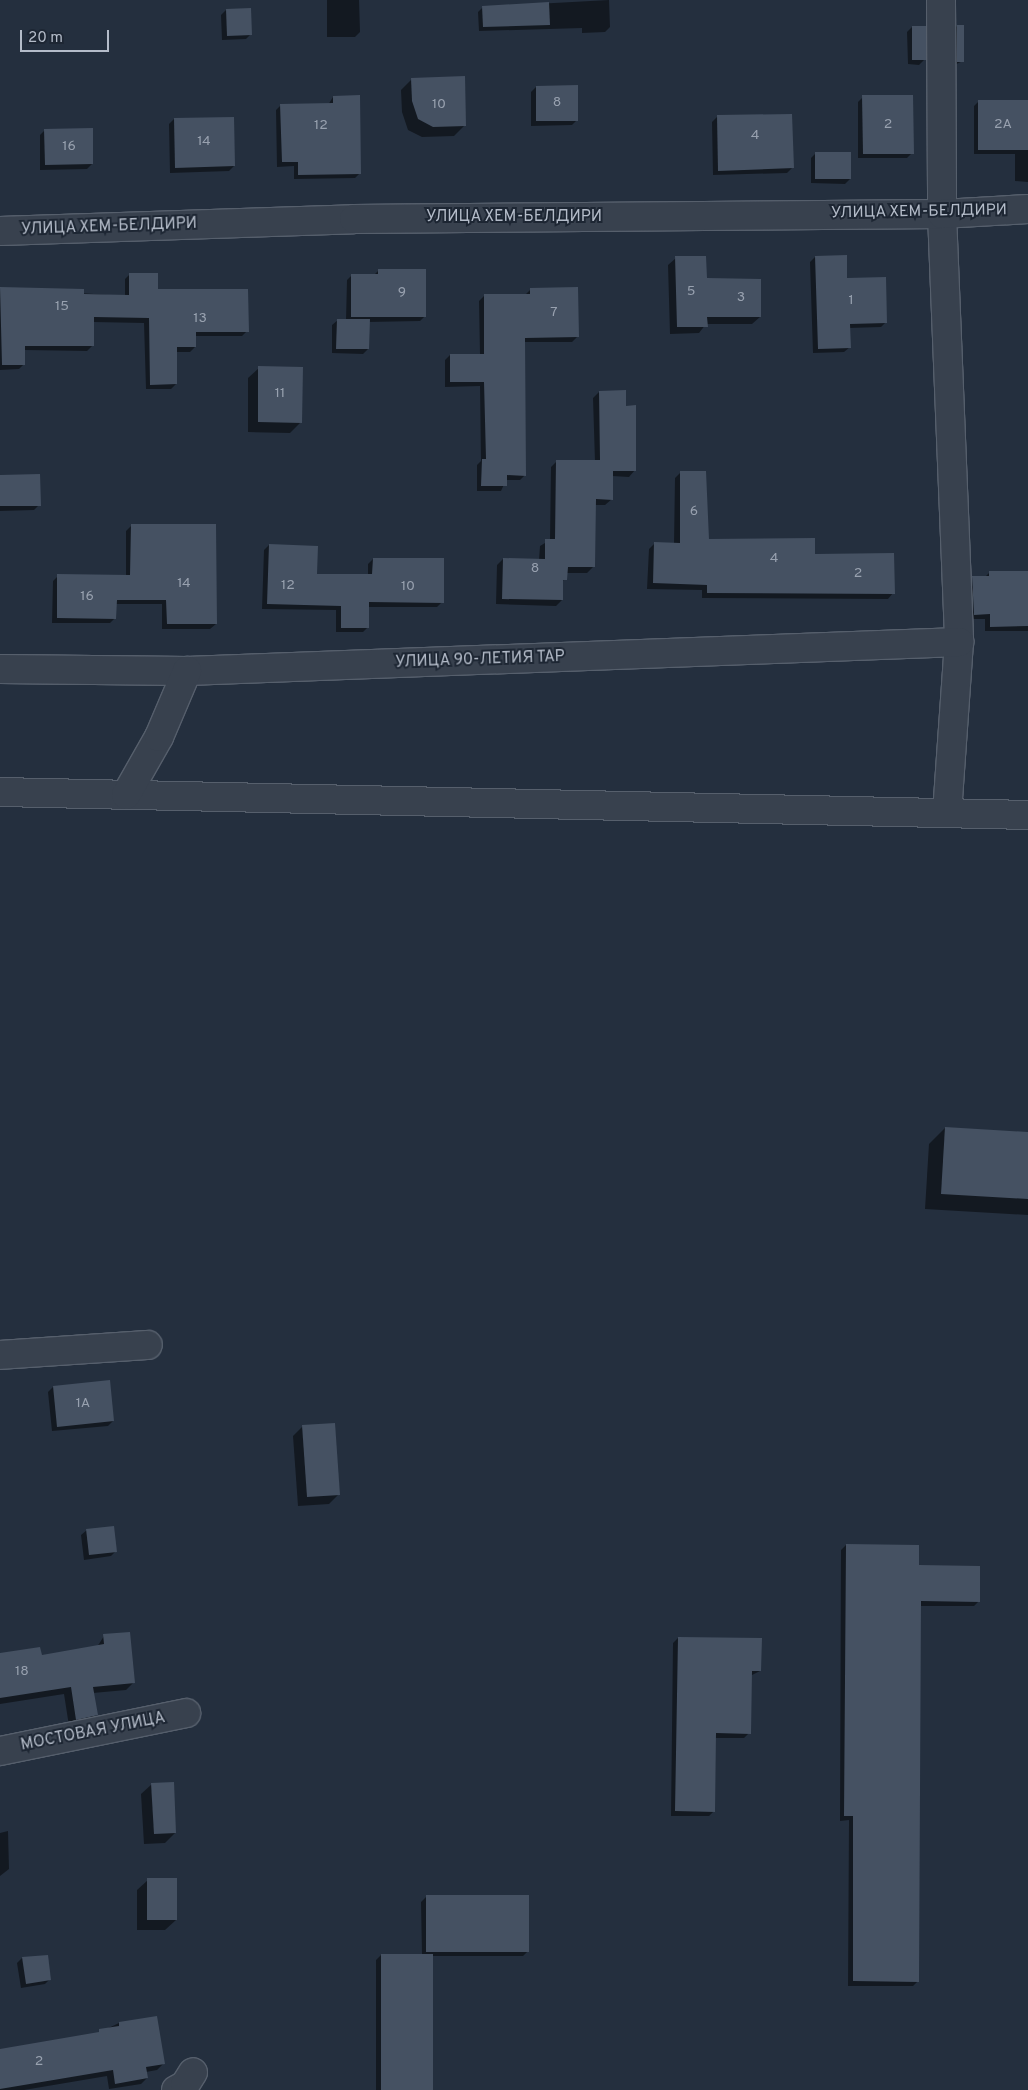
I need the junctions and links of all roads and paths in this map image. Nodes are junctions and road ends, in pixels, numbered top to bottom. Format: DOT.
graph roads {
  1 [pos="942,0"];
  2 [pos="1028,209"];
  3 [pos="942,214"];
  4 [pos="0,230"];
  5 [pos="959,642"];
  6 [pos="0,669"];
  7 [pos="187,671"];
  8 [pos="0,792"];
  9 [pos="126,795"];
  10 [pos="947,813"];
  11 [pos="1028,815"];
  12 [pos="148,1345"];
  13 [pos="0,1355"];
  14 [pos="186,1713"];
  15 [pos="0,1750"];
  1 -- 3 [label="street"];
  2 -- 3 [label="street, УЛИЦА ХЕМ-БЕЛДИРИ"];
  3 -- 4 [label="street, УЛИЦА ХЕМ-БЕЛДИРИ"];
  3 -- 5 [label="street"];
  5 -- 7 [label="street, УЛИЦА 90-ЛЕТИЯ ТАР"];
  5 -- 10 [label="street"];
  6 -- 7 [label="street, УЛИЦА 90-ЛЕТИЯ ТАР"];
  7 -- 9 [label="street"];
  8 -- 9 [label="street"];
  9 -- 10 [label="street"];
  10 -- 11 [label="street"];
  12 -- 13 [label="street"];
  14 -- 15 [label="street, МОСТОВАЯ УЛИЦА"];
}
